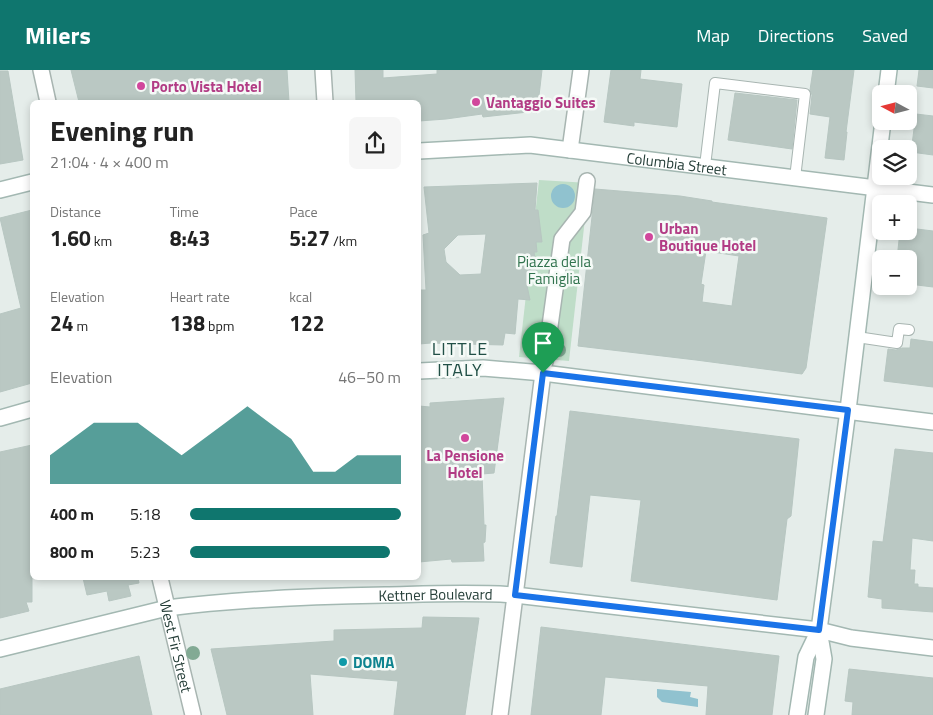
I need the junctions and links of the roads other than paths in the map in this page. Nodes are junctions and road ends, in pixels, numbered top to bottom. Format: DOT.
graph roads {
  1 [pos="41,70"];
  2 [pos="323,70"];
  3 [pos="581,70"];
  4 [pos="889,70"];
  5 [pos="887,85"];
  6 [pos="48,100"];
  7 [pos="325,100"];
  8 [pos="882,130"];
  9 [pos="570,150"];
  10 [pos="421,151"];
  11 [pos="705,166"];
  12 [pos="795,178"];
  13 [pos="586,181"];
  14 [pos="30,182"];
  15 [pos="875,188"];
  16 [pos="0,190"];
  17 [pos="933,195"];
  18 [pos="909,330"];
  19 [pos="857,338"];
  20 [pos="544,368"];
  21 [pos="421,371"];
  22 [pos="30,410"];
  23 [pos="848,410"];
  24 [pos="0,418"];
  25 [pos="933,422"];
  26 [pos="160,580"];
  27 [pos="515,595"];
  28 [pos="167,608"];
  29 [pos="819,630"];
  30 [pos="933,648"];
  31 [pos="0,649"];
  32 [pos="193,715"];
  33 [pos="500,715"];
  34 [pos="797,715"];
  35 [pos="816,715"];
  1 -- 6 [label="main road"];
  2 -- 7 [label="main road"];
  3 -- 9 [label="main road"];
  4 -- 5 [label="main road"];
  8 -- 15 [label="main road"];
  9 -- 10 [label="main road, Columbia Street"];
  9 -- 11 [label="main road, Columbia Street"];
  11 -- 12 [label="main road, Columbia Street"];
  11 -- 12 [label="lane"];
  12 -- 15 [label="main road, Columbia Street"];
  13 -- 20 [label="main road"];
  14 -- 16 [label="main road"];
  15 -- 17 [label="main road, Columbia Street"];
  15 -- 19 [label="main road"];
  18 -- 19 [label="lane"];
  19 -- 23 [label="main road"];
  20 -- 21 [label="main road"];
  20 -- 23 [label="main road"];
  20 -- 27 [label="main road"];
  22 -- 24 [label="main road"];
  23 -- 25 [label="main road"];
  23 -- 29 [label="main road"];
  26 -- 28 [label="main road, West Fir Street"];
  27 -- 28 [label="main road, Kettner Boulevard"];
  27 -- 29 [label="main road, Kettner Boulevard"];
  27 -- 33 [label="main road"];
  28 -- 31 [label="main road, Kettner Boulevard"];
  28 -- 32 [label="main road, West Fir Street"];
  29 -- 30 [label="main road, Kettner Boulevard"];
  29 -- 34 [label="main road"];
  29 -- 35 [label="main road"];
}
